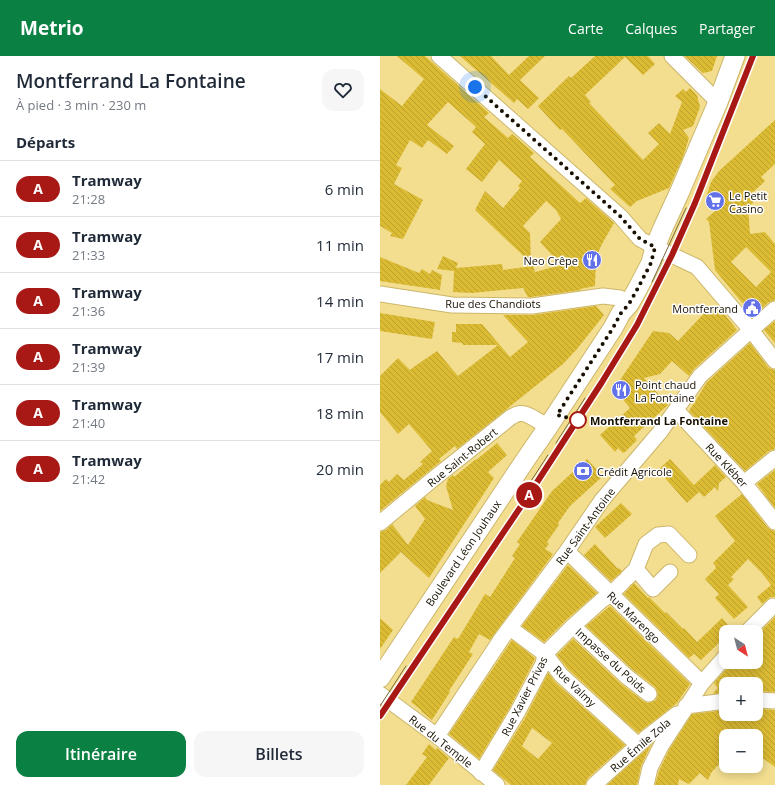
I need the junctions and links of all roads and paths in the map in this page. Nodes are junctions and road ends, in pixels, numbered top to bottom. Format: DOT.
graph roads {
  1 [pos="439,56"];
  2 [pos="672,56"];
  3 [pos="735,56"];
  4 [pos="718,102"];
  5 [pos="655,247"];
  6 [pos="380,294"];
  7 [pos="775,309"];
  8 [pos="621,311"];
  9 [pos="751,330"];
  10 [pos="775,360"];
  11 [pos="676,410"];
  12 [pos="548,427"];
  13 [pos="775,458"];
  14 [pos="744,483"];
  15 [pos="775,522"];
  16 [pos="380,523"];
  17 [pos="567,551"];
  18 [pos="689,555"];
  19 [pos="670,572"];
  20 [pos="629,576"];
  21 [pos="611,594"];
  22 [pos="773,606"];
  23 [pos="754,625"];
  24 [pos="573,626"];
  25 [pos="510,628"];
  26 [pos="544,654"];
  27 [pos="719,664"];
  28 [pos="380,678"];
  29 [pos="702,683"];
  30 [pos="649,694"];
  31 [pos="382,696"];
  32 [pos="763,700"];
  33 [pos="775,701"];
  34 [pos="719,703"];
  35 [pos="686,706"];
  36 [pos="437,736"];
  37 [pos="638,745"];
  38 [pos="481,773"];
  39 [pos="497,785"];
  40 [pos="594,785"];
  41 [pos="646,785"];
  1 -- 5 [label="street"];
  2 -- 4 [label="street"];
  3 -- 4 [label="main road, Boulevard Léon Jouhaux"];
  4 -- 5 [label="main road, Boulevard Léon Jouhaux"];
  5 -- 8 [label="main road, Boulevard Léon Jouhaux"];
  5 -- 9 [label="street"];
  6 -- 8 [label="street, Rue des Chandiots"];
  7 -- 9 [label="street, Rue Saint-Antoine"];
  8 -- 12 [label="main road, Boulevard Léon Jouhaux"];
  9 -- 10 [label="street"];
  9 -- 11 [label="street, Rue Saint-Antoine"];
  11 -- 14 [label="street, Rue Kléber"];
  11 -- 17 [label="street, Rue Saint-Antoine"];
  12 -- 16 [label="street, Rue Saint-Robert"];
  12 -- 28 [label="main road, Boulevard Léon Jouhaux"];
  13 -- 14 [label="street"];
  14 -- 15 [label="street, Rue Kléber"];
  17 -- 21 [label="street, Rue Marengo"];
  17 -- 25 [label="street, Rue Saint-Antoine"];
  18 -- 20 [label="street"];
  19 -- 20 [label="street"];
  20 -- 21 [label="street, Rue Xavier Privas"];
  21 -- 24 [label="street, Rue Xavier Privas"];
  21 -- 29 [label="street, Rue Marengo"];
  22 -- 23 [label="street"];
  24 -- 26 [label="street, Rue Xavier Privas"];
  24 -- 30 [label="street, Impasse du Poids"];
  25 -- 26 [label="street, Rue Valmy"];
  25 -- 36 [label="street, Rue Saint-Antoine"];
  26 -- 37 [label="street, Rue Valmy"];
  26 -- 38 [label="street, Rue Xavier Privas"];
  27 -- 29 [label="street"];
  29 -- 35 [label="street"];
  31 -- 36 [label="street, Rue du Temple"];
  32 -- 33 [label="street"];
  34 -- 35 [label="street"];
  35 -- 37 [label="street, Rue Émile Zola"];
  35 -- 41 [label="street"];
  36 -- 38 [label="street, Rue du Temple"];
  37 -- 40 [label="street, Rue Émile Zola"];
  38 -- 39 [label="street, Rue du Temple"];
}
